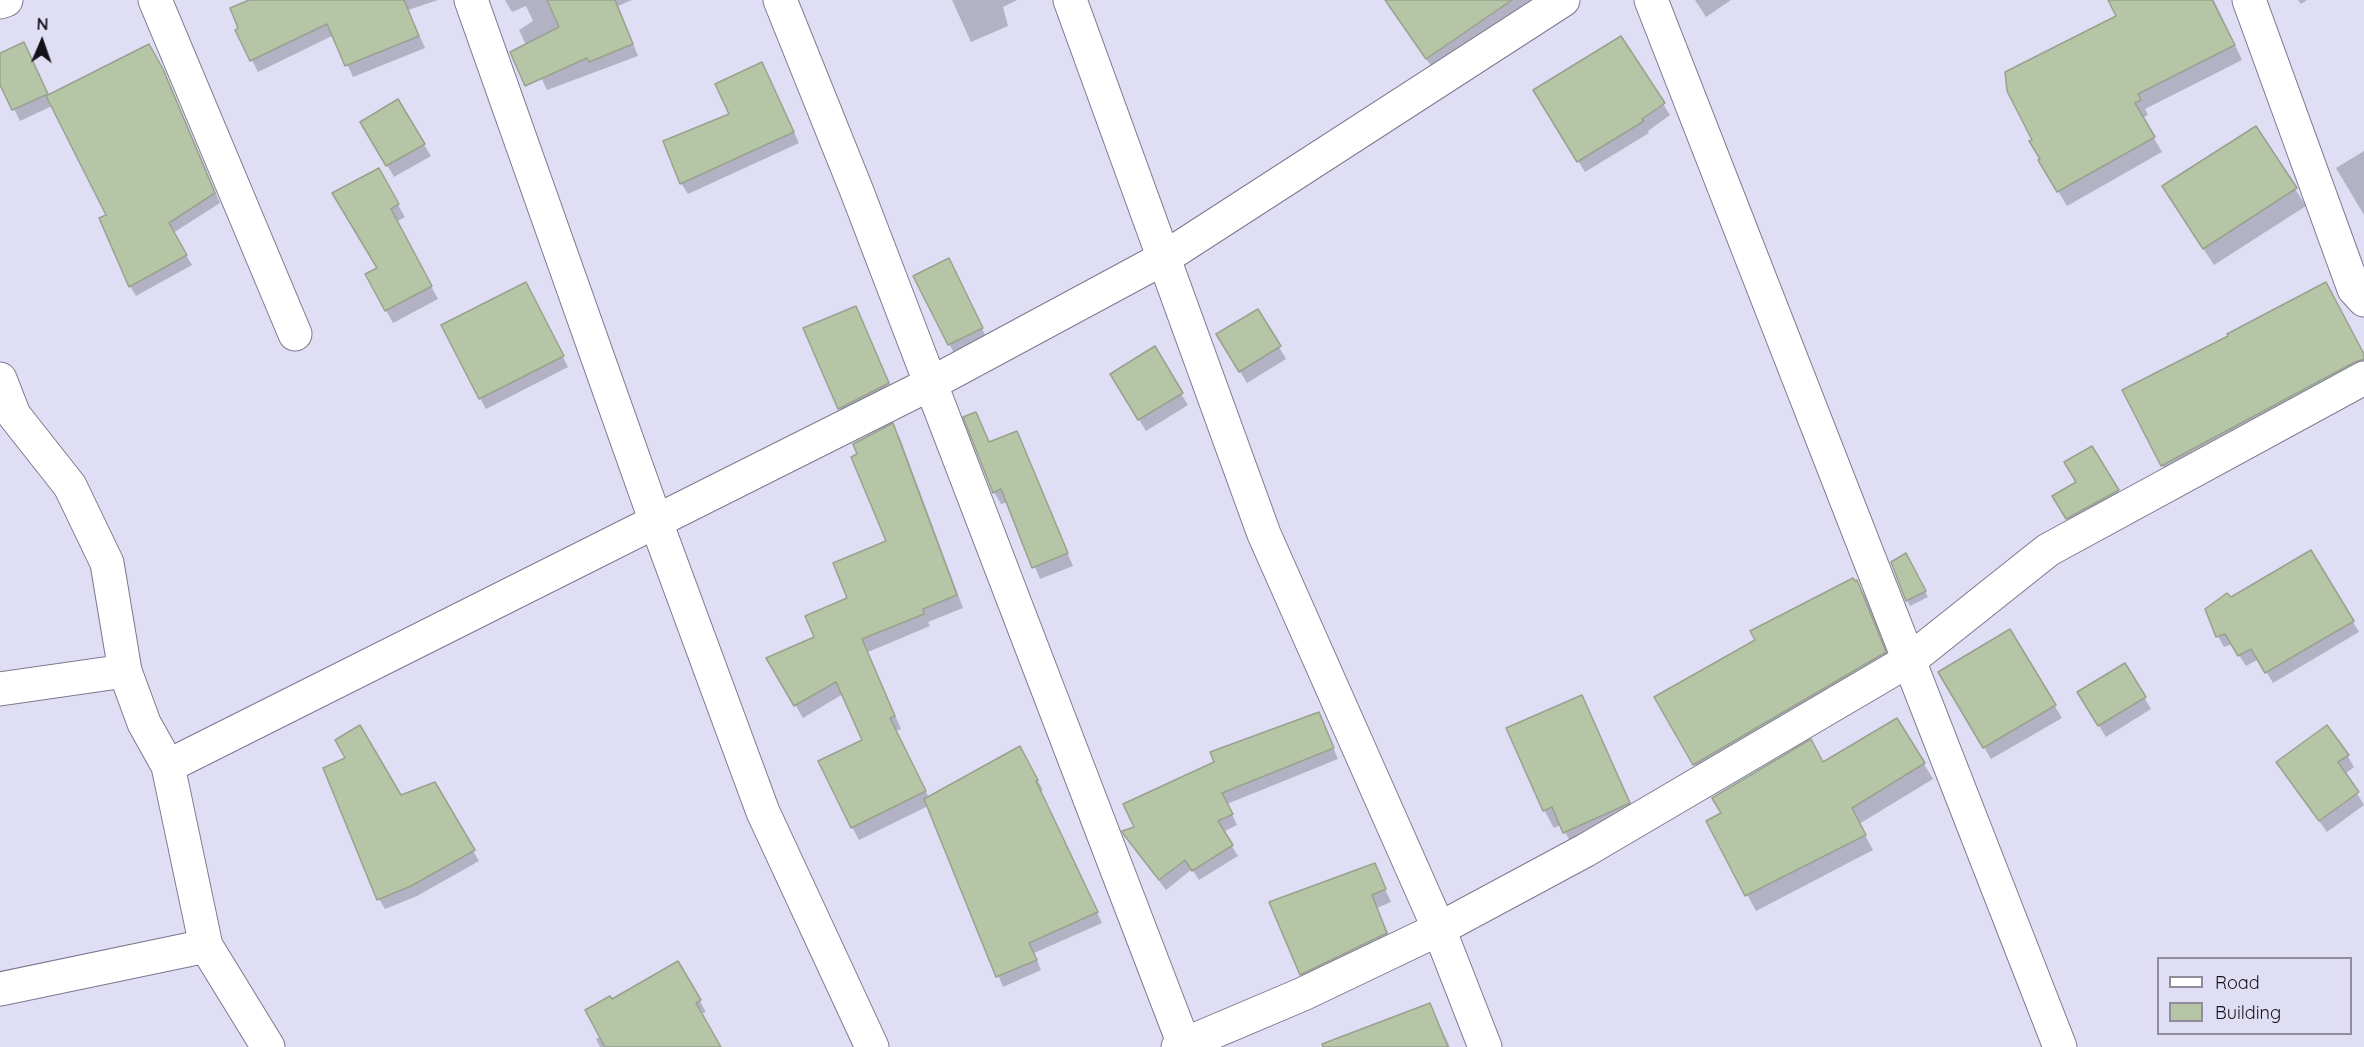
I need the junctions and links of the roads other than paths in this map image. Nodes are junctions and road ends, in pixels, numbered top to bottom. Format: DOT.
graph roads {
  1 [pos="6,0"];
  2 [pos="155,0"];
  3 [pos="471,0"];
  4 [pos="780,0"];
  5 [pos="1070,0"];
  6 [pos="1563,0"];
  7 [pos="1651,0"];
  8 [pos="2249,0"];
  9 [pos="0,2"];
  10 [pos="1164,258"];
  11 [pos="2364,300"];
  12 [pos="295,334"];
  13 [pos="2364,378"];
  14 [pos="0,379"];
  15 [pos="930,384"];
  16 [pos="7,416"];
  17 [pos="656,522"];
  18 [pos="1911,659"];
  19 [pos="125,671"];
  20 [pos="0,689"];
  21 [pos="168,766"];
  22 [pos="1439,929"];
  23 [pos="206,946"];
  24 [pos="0,989"];
  25 [pos="1182,1046"];
  26 [pos="268,1047"];
  27 [pos="872,1047"];
  28 [pos="1485,1047"];
  29 [pos="2060,1047"];
  1 -- 9 [label="street"];
  2 -- 12 [label="street"];
  3 -- 17 [label="street"];
  4 -- 15 [label="street"];
  5 -- 10 [label="street"];
  6 -- 10 [label="street"];
  7 -- 18 [label="street"];
  8 -- 11 [label="street"];
  10 -- 15 [label="street"];
  10 -- 22 [label="street"];
  13 -- 18 [label="street"];
  14 -- 16 [label="street"];
  15 -- 17 [label="street"];
  15 -- 25 [label="street"];
  16 -- 19 [label="street"];
  17 -- 21 [label="street"];
  17 -- 27 [label="street"];
  18 -- 22 [label="street"];
  18 -- 29 [label="street"];
  19 -- 20 [label="street"];
  19 -- 21 [label="street"];
  21 -- 23 [label="street"];
  22 -- 25 [label="street"];
  22 -- 28 [label="street"];
  23 -- 24 [label="street"];
  23 -- 26 [label="street"];
}
